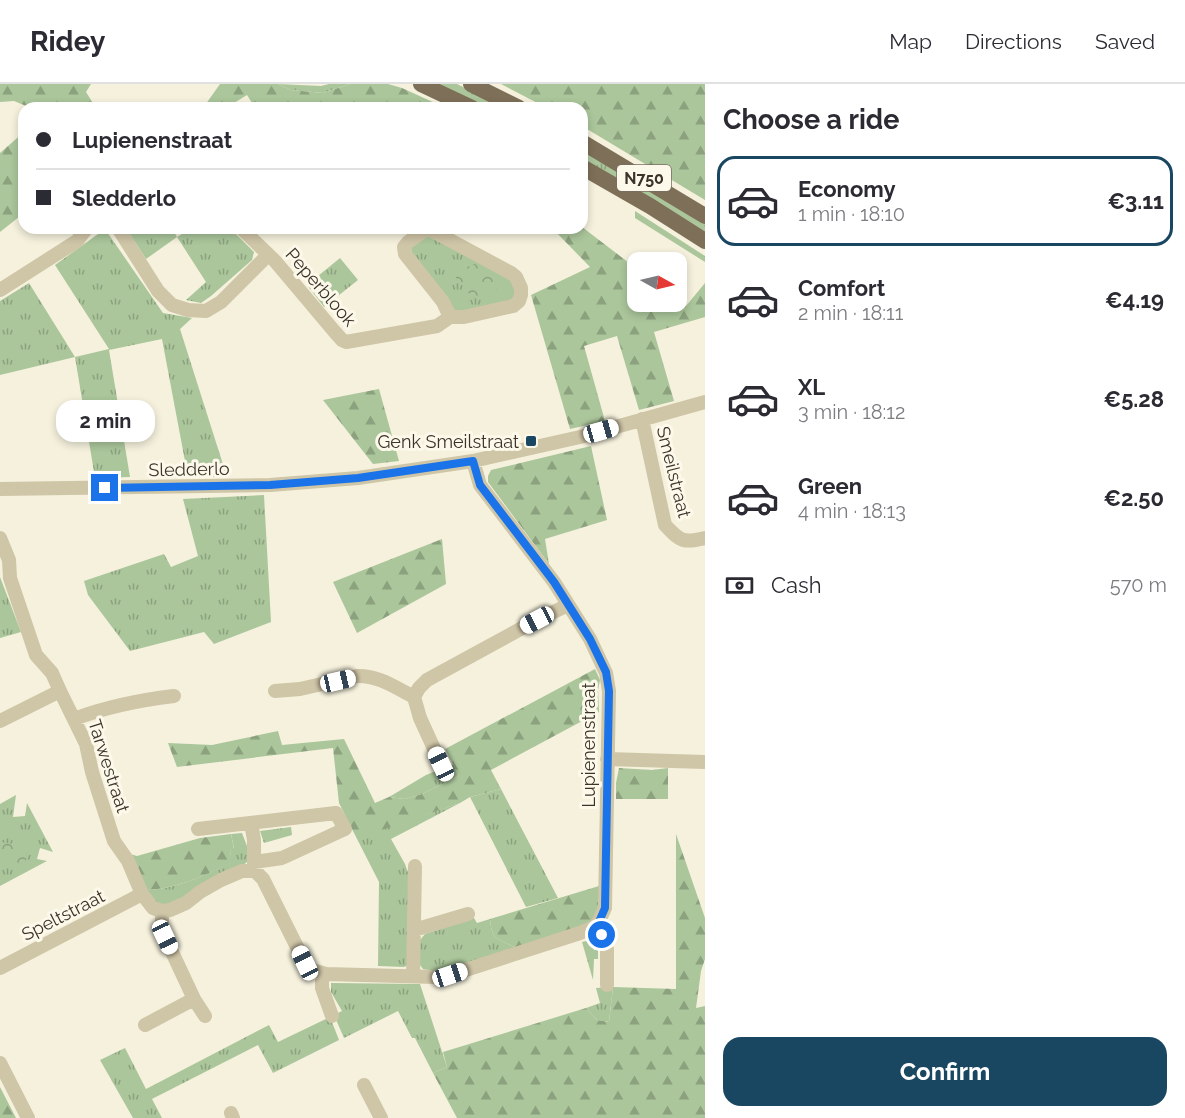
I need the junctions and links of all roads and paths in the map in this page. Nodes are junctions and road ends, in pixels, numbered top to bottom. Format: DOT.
graph roads {
  1 [pos="421,84"];
  2 [pos="471,84"];
  3 [pos="459,102"];
  4 [pos="507,102"];
  5 [pos="588,146"];
  6 [pos="588,170"];
  7 [pos="705,216"];
  8 [pos="82,234"];
  9 [pos="122,234"];
  10 [pos="247,234"];
  11 [pos="420,234"];
  12 [pos="438,234"];
  13 [pos="705,241"];
  14 [pos="268,255"];
  15 [pos="0,290"];
  16 [pos="450,317"];
  17 [pos="705,402"];
  18 [pos="642,419"];
  19 [pos="473,461"];
  20 [pos="0,489"];
  21 [pos="0,538"];
  22 [pos="705,538"];
  23 [pos="568,605"];
  24 [pos="60,691"];
  25 [pos="275,691"];
  26 [pos="174,696"];
  27 [pos="414,697"];
  28 [pos="74,719"];
  29 [pos="0,721"];
  30 [pos="607,759"];
  31 [pos="705,762"];
  32 [pos="441,764"];
  33 [pos="251,823"];
  34 [pos="198,829"];
  35 [pos="415,866"];
  36 [pos="254,867"];
  37 [pos="142,894"];
  38 [pos="162,911"];
  39 [pos="468,914"];
  40 [pos="598,924"];
  41 [pos="414,930"];
  42 [pos="0,968"];
  43 [pos="322,973"];
  44 [pos="413,976"];
  45 [pos="608,985"];
  46 [pos="194,999"];
  47 [pos="205,1016"];
  48 [pos="332,1016"];
  49 [pos="145,1025"];
  50 [pos="0,1063"];
  51 [pos="364,1084"];
  52 [pos="28,1118"];
  53 [pos="381,1118"];
  1 -- 3 [label="main road"];
  2 -- 4 [label="main road"];
  5 -- 7 [label="main road, N750"];
  6 -- 13 [label="main road, N750"];
  8 -- 15 [label="street"];
  9 -- 14 [label="street"];
  10 -- 14 [label="street"];
  11 -- 16 [label="street, Peperblook"];
  12 -- 16 [label="street, Peperblook"];
  14 -- 16 [label="street, Peperblook"];
  17 -- 18 [label="street, Sledderlo"];
  18 -- 19 [label="street, Sledderlo"];
  18 -- 22 [label="street, Smeilstraat"];
  19 -- 20 [label="street, Sledderlo"];
  19 -- 23 [label="street, Lupienenstraat"];
  21 -- 24 [label="street, Tarwestraat"];
  23 -- 27 [label="street"];
  23 -- 30 [label="street, Lupienenstraat"];
  24 -- 28 [label="street, Tarwestraat"];
  24 -- 29 [label="street"];
  25 -- 27 [label="street"];
  26 -- 28 [label="street"];
  27 -- 32 [label="street"];
  28 -- 37 [label="street, Tarwestraat"];
  30 -- 31 [label="street"];
  30 -- 40 [label="street, Lupienenstraat"];
  33 -- 34 [label="street"];
  33 -- 36 [label="street"];
  33 -- 36 [label="street"];
  35 -- 41 [label="street"];
  36 -- 38 [label="street"];
  36 -- 43 [label="street"];
  37 -- 38 [label="street, Tarwestraat"];
  37 -- 42 [label="street, Speltstraat"];
  38 -- 46 [label="street"];
  39 -- 41 [label="street"];
  40 -- 44 [label="street"];
  40 -- 45 [label="street"];
  41 -- 44 [label="street"];
  43 -- 44 [label="street"];
  43 -- 48 [label="street"];
  46 -- 47 [label="street"];
  46 -- 49 [label="street"];
  50 -- 52 [label="street"];
  51 -- 53 [label="street"];
}
